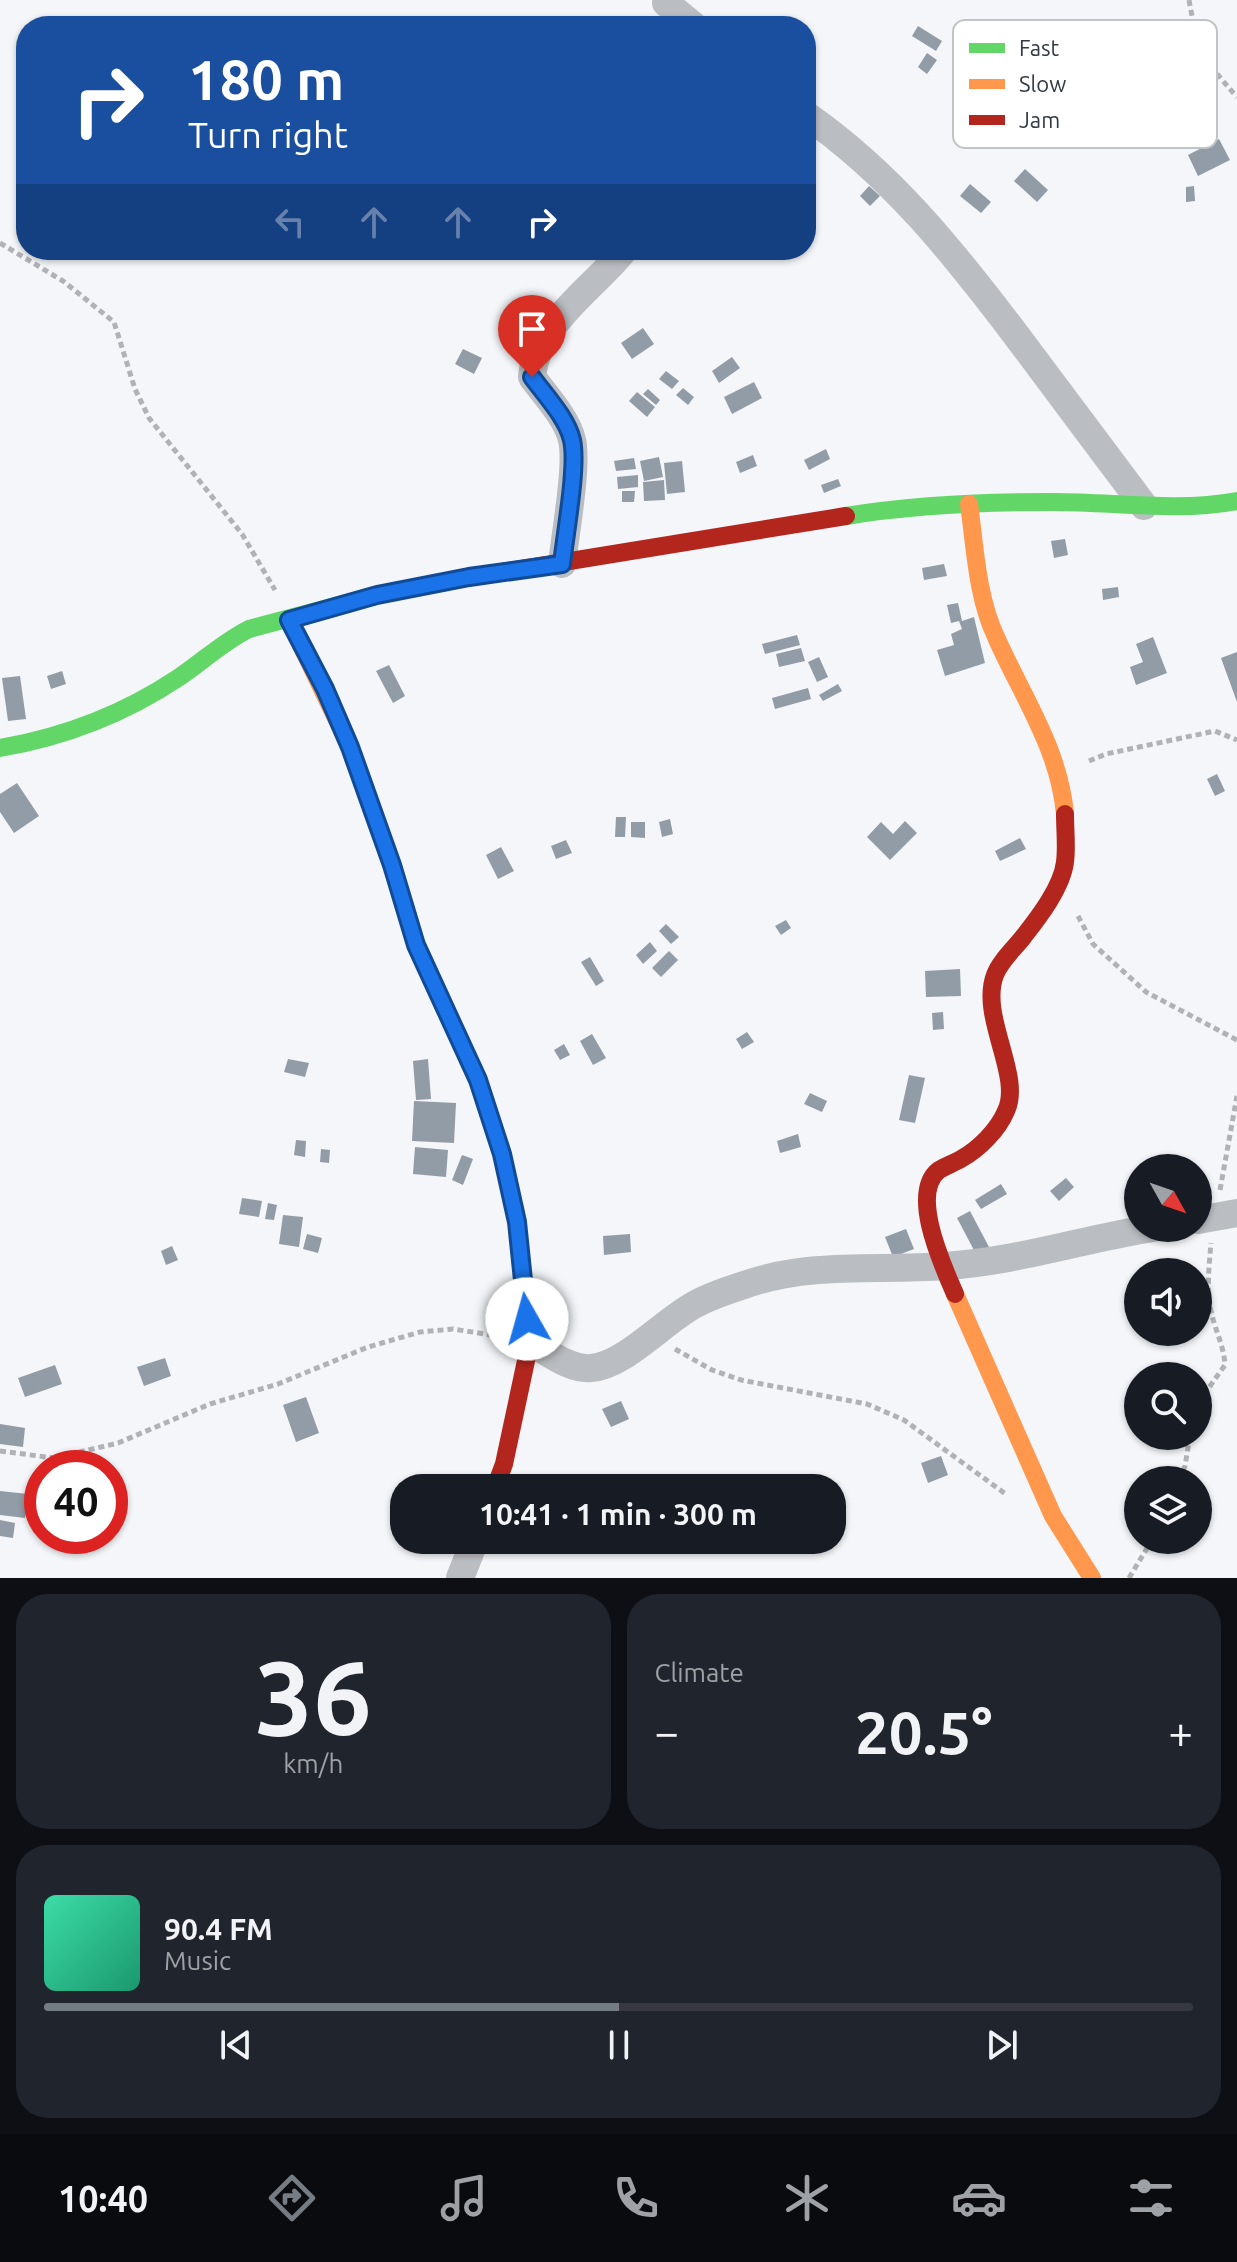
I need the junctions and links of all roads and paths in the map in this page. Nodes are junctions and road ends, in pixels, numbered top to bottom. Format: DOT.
graph roads {
  1 [pos="1189,0"];
  2 [pos="1192,20"];
  3 [pos="1217,73"];
  4 [pos="1237,97"];
  5 [pos="816,122"];
  6 [pos="28,260"];
  7 [pos="615,260"];
  8 [pos="1237,501"];
  9 [pos="969,504"];
  10 [pos="1144,506"];
  11 [pos="562,564"];
  12 [pos="289,620"];
  13 [pos="1237,740"];
  14 [pos="0,748"];
  15 [pos="1059,774"];
  16 [pos="1065,865"];
  17 [pos="1237,1040"];
  18 [pos="1237,1096"];
  19 [pos="1216,1217"];
  20 [pos="1124,1232"];
  21 [pos="943,1266"];
  22 [pos="652,1333"];
  23 [pos="530,1342"];
  24 [pos="1212,1383"];
  25 [pos="0,1451"];
  26 [pos="500,1474"];
  27 [pos="1015,1501"];
  28 [pos="469,1554"];
  29 [pos="1144,1554"];
  30 [pos="460,1578"];
  31 [pos="1092,1578"];
  32 [pos="1129,1578"];
  1 -- 2 [label="path"];
  3 -- 4 [label="path"];
  5 -- 10 [label="street"];
  6 -- 12 [label="path"];
  7 -- 11 [label="street"];
  8 -- 10 [label="street"];
  9 -- 10 [label="street"];
  9 -- 11 [label="street"];
  9 -- 15 [label="street"];
  11 -- 12 [label="street"];
  12 -- 14 [label="street"];
  12 -- 23 [label="street"];
  13 -- 15 [label="path"];
  15 -- 16 [label="street"];
  16 -- 17 [label="path"];
  16 -- 21 [label="street"];
  18 -- 19 [label="path"];
  19 -- 24 [label="path"];
  20 -- 21 [label="street"];
  21 -- 22 [label="street"];
  21 -- 31 [label="street"];
  22 -- 23 [label="street"];
  22 -- 27 [label="path"];
  23 -- 25 [label="path"];
  23 -- 26 [label="street"];
  28 -- 30 [label="street"];
  29 -- 32 [label="path"];
}
